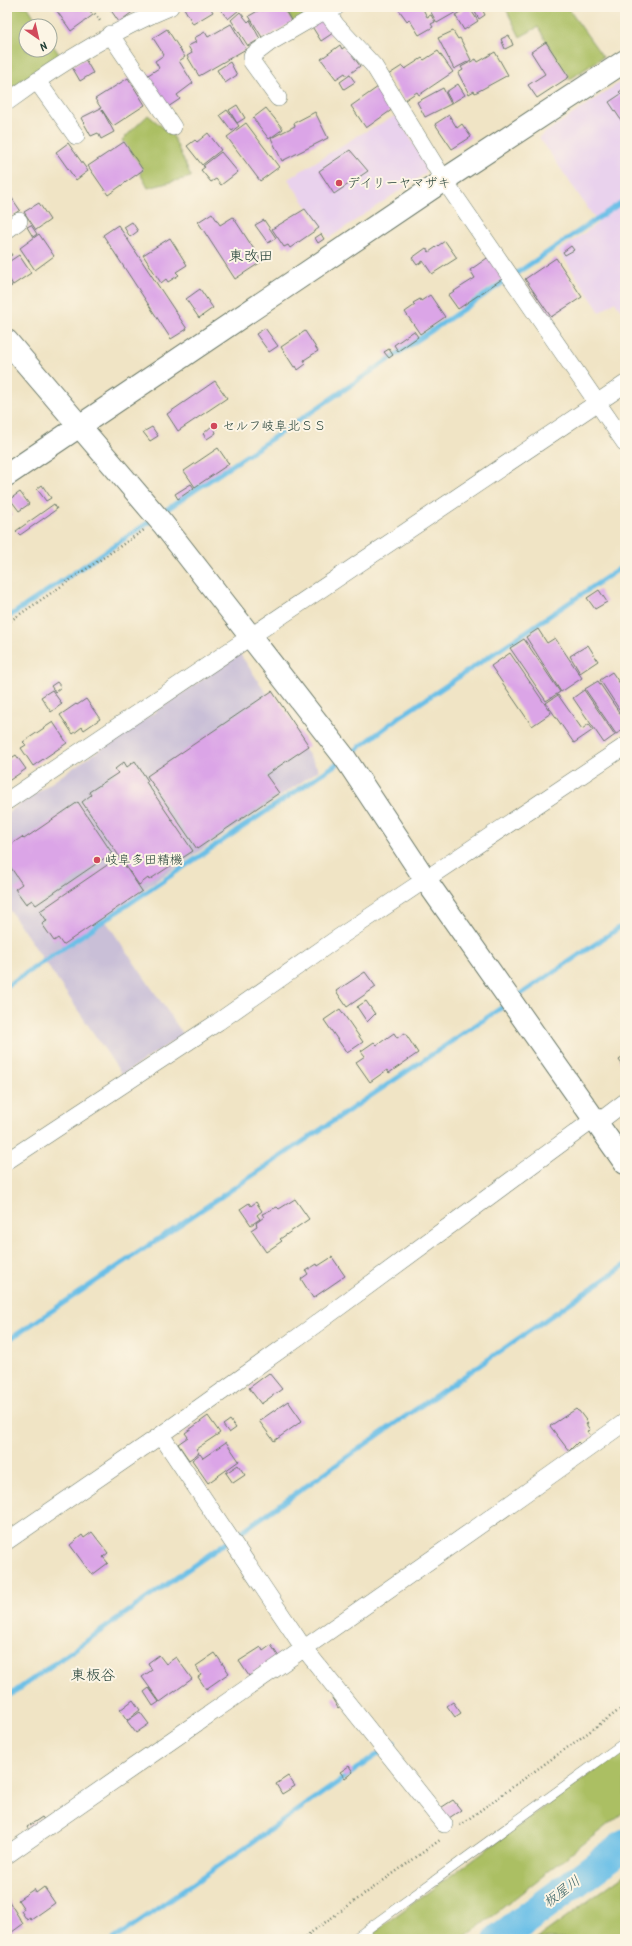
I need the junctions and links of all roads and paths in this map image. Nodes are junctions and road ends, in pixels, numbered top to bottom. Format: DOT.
graph roads {
  1 [pos="170,7"];
  2 [pos="328,8"];
  3 [pos="110,34"];
  4 [pos="625,61"];
  5 [pos="36,81"];
  6 [pos="278,98"];
  7 [pos="7,102"];
  8 [pos="173,127"];
  9 [pos="76,136"];
  10 [pos="444,180"];
  11 [pos="7,341"];
  12 [pos="625,384"];
  13 [pos="598,402"];
  14 [pos="80,425"];
  15 [pos="625,443"];
  16 [pos="7,475"];
  17 [pos="160,520"];
  18 [pos="7,623"];
  19 [pos="249,636"];
  20 [pos="625,746"];
  21 [pos="7,801"];
  22 [pos="425,879"];
  23 [pos="625,1102"];
  24 [pos="594,1122"];
  25 [pos="7,1161"];
  26 [pos="625,1163"];
  27 [pos="625,1422"];
  28 [pos="161,1435"];
  29 [pos="7,1541"];
  30 [pos="303,1647"];
  31 [pos="625,1706"];
  32 [pos="625,1742"];
  33 [pos="449,1829"];
  34 [pos="7,1855"];
  35 [pos="302,1939"];
  36 [pos="354,1939"];
  1 -- 3 [label="street"];
  2 -- 6 [label="street"];
  2 -- 10 [label="street"];
  3 -- 5 [label="street"];
  3 -- 8 [label="street"];
  4 -- 10 [label="street"];
  5 -- 7 [label="street"];
  5 -- 9 [label="street"];
  10 -- 13 [label="street"];
  10 -- 14 [label="street"];
  11 -- 14 [label="street"];
  12 -- 13 [label="street"];
  13 -- 15 [label="street"];
  13 -- 19 [label="street"];
  14 -- 16 [label="street"];
  14 -- 17 [label="street"];
  17 -- 18 [label="path"];
  17 -- 19 [label="street"];
  19 -- 21 [label="street"];
  19 -- 22 [label="street"];
  20 -- 22 [label="street"];
  22 -- 24 [label="street"];
  22 -- 25 [label="street"];
  23 -- 24 [label="street"];
  24 -- 26 [label="street"];
  24 -- 28 [label="street"];
  27 -- 30 [label="street"];
  28 -- 29 [label="street"];
  28 -- 30 [label="street"];
  30 -- 33 [label="street"];
  30 -- 34 [label="street"];
  31 -- 33 [label="path"];
  32 -- 36 [label="lane"];
  33 -- 35 [label="path"];
}
